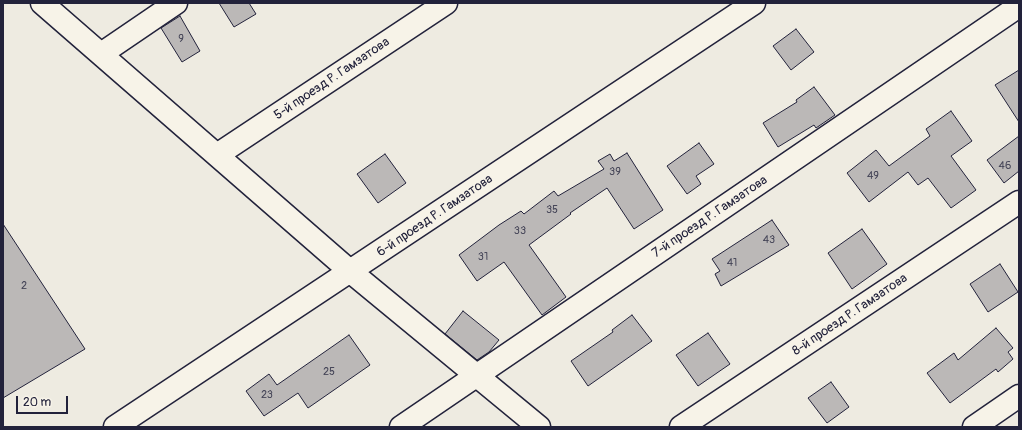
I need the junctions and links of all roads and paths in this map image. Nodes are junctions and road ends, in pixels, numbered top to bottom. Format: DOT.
graph roads {
  1 [pos="42,3"];
  2 [pos="176,3"];
  3 [pos="446,3"];
  4 [pos="754,3"];
  5 [pos="1019,6"];
  6 [pos="100,54"];
  7 [pos="217,155"];
  8 [pos="1019,202"];
  9 [pos="351,272"];
  10 [pos="478,376"];
  11 [pos="1019,396"];
  12 [pos="115,427"];
  13 [pos="401,427"];
  14 [pos="539,427"];
  15 [pos="681,427"];
  16 [pos="974,427"];
  1 -- 6 [label="street"];
  2 -- 6 [label="street"];
  3 -- 7 [label="street, 5-й проезд Р. Гамзатова"];
  4 -- 9 [label="street, 6-й проезд Р. Гамзатова"];
  5 -- 10 [label="street, 7-й проезд Р. Гамзатова"];
  6 -- 7 [label="street"];
  7 -- 9 [label="street"];
  8 -- 15 [label="street, 8-й проезд Р. Гамзатова"];
  9 -- 10 [label="street"];
  9 -- 12 [label="street, 6-й проезд Р. Гамзатова"];
  10 -- 13 [label="street, 7-й проезд Р. Гамзатова"];
  10 -- 14 [label="street"];
  11 -- 16 [label="street"];
}
